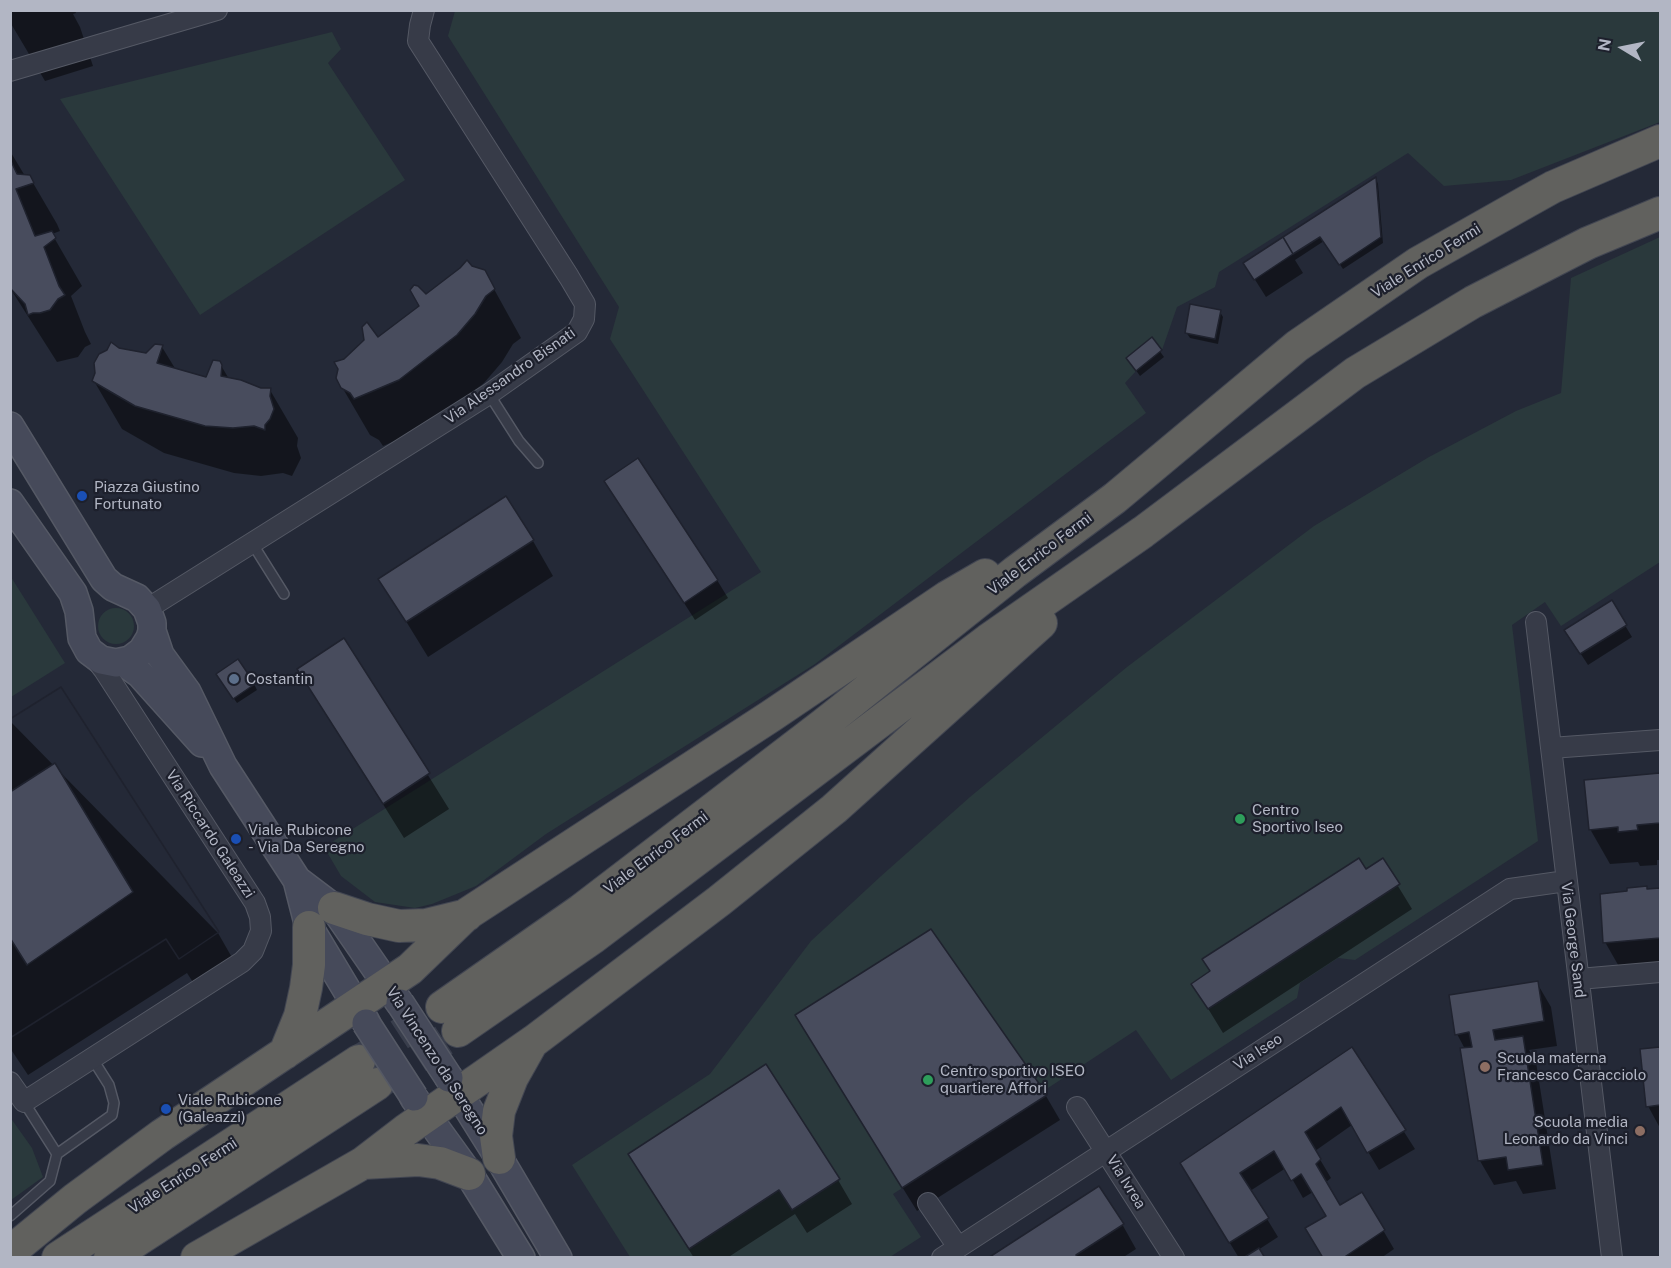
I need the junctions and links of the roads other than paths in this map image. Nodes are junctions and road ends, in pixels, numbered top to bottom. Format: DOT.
graph roads {
  1 [pos="217,10"];
  2 [pos="424,10"];
  3 [pos="10,71"];
  4 [pos="1660,141"];
  5 [pos="1660,213"];
  6 [pos="489,394"];
  7 [pos="10,426"];
  8 [pos="538,463"];
  9 [pos="1115,498"];
  10 [pos="10,503"];
  11 [pos="1143,532"];
  12 [pos="252,543"];
  13 [pos="123,591"];
  14 [pos="284,594"];
  15 [pos="150,620"];
  16 [pos="1536,622"];
  17 [pos="80,623"];
  18 [pos="89,651"];
  19 [pos="123,662"];
  20 [pos="1660,740"];
  21 [pos="1551,748"];
  22 [pos="223,766"];
  23 [pos="297,880"];
  24 [pos="1566,881"];
  25 [pos="334,908"];
  26 [pos="467,914"];
  27 [pos="309,927"];
  28 [pos="1660,972"];
  29 [pos="1579,979"];
  30 [pos="388,984"];
  31 [pos="361,1015"];
  32 [pos="534,1041"];
  33 [pos="285,1053"];
  34 [pos="92,1058"];
  35 [pos="10,1082"];
  36 [pos="454,1085"];
  37 [pos="24,1102"];
  38 [pos="420,1107"];
  39 [pos="1077,1107"];
  40 [pos="1106,1150"];
  41 [pos="57,1154"];
  42 [pos="499,1158"];
  43 [pos="363,1163"];
  44 [pos="470,1174"];
  45 [pos="928,1203"];
  46 [pos="10,1216"];
  47 [pos="10,1252"];
  48 [pos="950,1252"];
  49 [pos="62,1255"];
  50 [pos="110,1257"];
  51 [pos="197,1257"];
  52 [pos="521,1257"];
  53 [pos="558,1257"];
  54 [pos="1174,1257"];
  55 [pos="1612,1257"];
  1 -- 3 [label="street"];
  2 -- 6 [label="street, Via Alessandro Bisnati"];
  4 -- 9 [label="highway, Viale Enrico Fermi"];
  5 -- 11 [label="highway, Viale Enrico Fermi"];
  6 -- 8 [label="lane"];
  6 -- 12 [label="street, Via Alessandro Bisnati"];
  7 -- 13 [label="main road"];
  9 -- 11 [label="highway, Viale Enrico Fermi"];
  9 -- 26 [label="highway"];
  10 -- 17 [label="main road"];
  11 -- 32 [label="highway"];
  12 -- 14 [label="lane"];
  12 -- 15 [label="street, Via Alessandro Bisnati"];
  13 -- 15 [label="main road"];
  13 -- 17 [label="main road"];
  15 -- 19 [label="main road"];
  15 -- 22 [label="main road, Via Vincenzo da Seregno"];
  16 -- 21 [label="street, Via George Sand"];
  17 -- 18 [label="main road"];
  18 -- 19 [label="main road, Via Vincenzo da Seregno"];
  18 -- 34 [label="street, Via Riccardo Galeazzi"];
  19 -- 22 [label="main road, Via Vincenzo da Seregno"];
  20 -- 21 [label="street"];
  21 -- 24 [label="street, Via George Sand"];
  22 -- 23 [label="main road, Via Vincenzo da Seregno"];
  23 -- 25 [label="main road, Via Vincenzo da Seregno"];
  23 -- 27 [label="main road, Via Vincenzo da Seregno"];
  24 -- 29 [label="street, Via George Sand"];
  24 -- 40 [label="street, Via Iseo"];
  25 -- 26 [label="highway"];
  25 -- 30 [label="main road, Via Vincenzo da Seregno"];
  26 -- 30 [label="highway"];
  27 -- 31 [label="main road, Via Vincenzo da Seregno"];
  27 -- 33 [label="highway"];
  28 -- 29 [label="street"];
  29 -- 55 [label="street, Via George Sand"];
  30 -- 31 [label="highway"];
  30 -- 36 [label="main road, Via Vincenzo da Seregno, bridge"];
  31 -- 33 [label="highway"];
  31 -- 38 [label="main road, Via Vincenzo da Seregno, bridge"];
  32 -- 36 [label="highway"];
  32 -- 42 [label="highway"];
  33 -- 47 [label="highway"];
  34 -- 37 [label="street, Via Riccardo Galeazzi"];
  34 -- 41 [label="lane"];
  35 -- 37 [label="street"];
  36 -- 38 [label="highway"];
  36 -- 42 [label="main road, Via Vincenzo da Seregno"];
  37 -- 41 [label="lane"];
  38 -- 43 [label="highway"];
  38 -- 44 [label="main road, Via Vincenzo da Seregno"];
  39 -- 40 [label="street, Via Ivrea"];
  40 -- 48 [label="street, Via Iseo"];
  40 -- 54 [label="street, Via Ivrea"];
  41 -- 46 [label="lane"];
  42 -- 53 [label="main road, Via Vincenzo da Seregno"];
  43 -- 44 [label="highway"];
  43 -- 51 [label="highway"];
  44 -- 52 [label="main road, Via Vincenzo da Seregno"];
  45 -- 48 [label="street, Via Iseo"];
  49 -- 50 [label="highway, Viale Enrico Fermi"];
}
